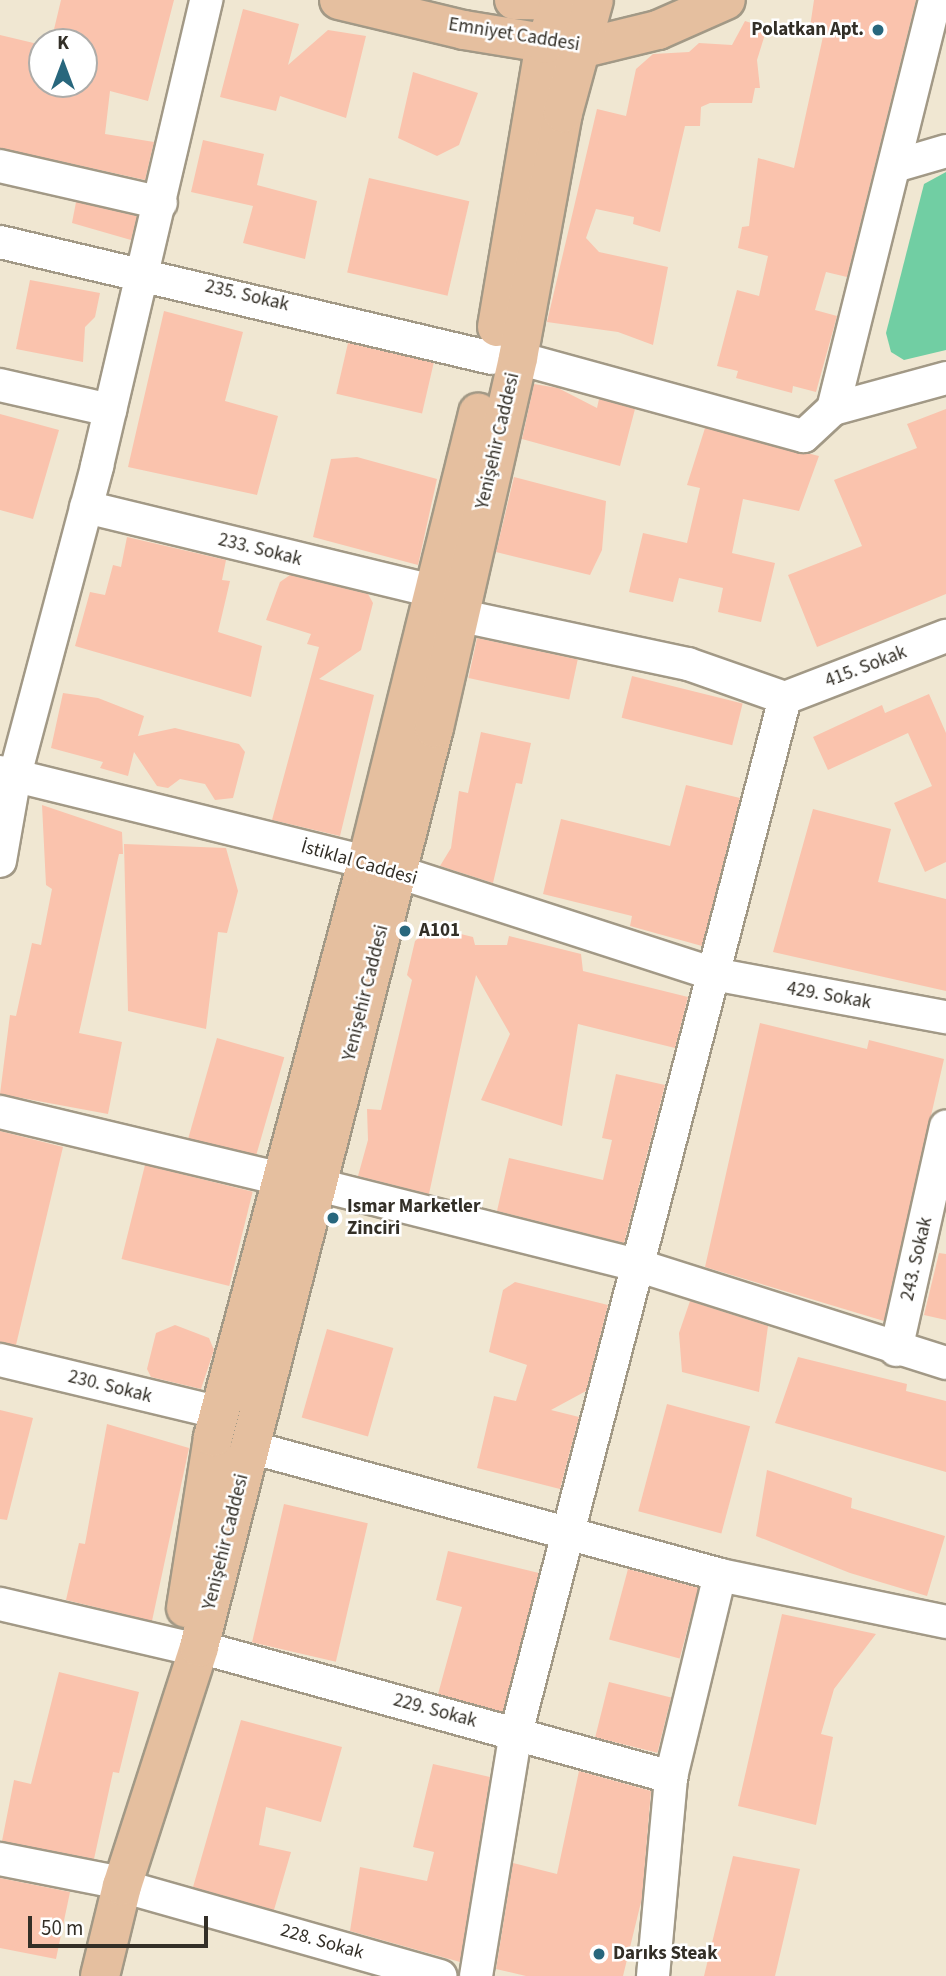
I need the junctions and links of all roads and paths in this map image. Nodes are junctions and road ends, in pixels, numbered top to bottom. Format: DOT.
graph roads {
  1 [pos="206,0"];
  2 [pos="339,0"];
  3 [pos="514,0"];
  4 [pos="726,0"];
  5 [pos="580,1"];
  6 [pos="934,4"];
  7 [pos="946,40"];
  8 [pos="562,46"];
  9 [pos="946,150"];
  10 [pos="0,166"];
  11 [pos="895,166"];
  12 [pos="161,203"];
  13 [pos="0,242"];
  14 [pos="144,272"];
  15 [pos="505,358"];
  16 [pos="946,379"];
  17 [pos="0,385"];
  18 [pos="832,409"];
  19 [pos="110,410"];
  20 [pos="86,507"];
  21 [pos="445,603"];
  22 [pos="946,636"];
  23 [pos="785,698"];
  24 [pos="8,774"];
  25 [pos="0,861"];
  26 [pos="382,867"];
  27 [pos="713,974"];
  28 [pos="946,1017"];
  29 [pos="0,1112"];
  30 [pos="946,1127"];
  31 [pos="300,1182"];
  32 [pos="637,1265"];
  33 [pos="896,1350"];
  34 [pos="0,1360"];
  35 [pos="946,1363"];
  36 [pos="220,1413"];
  37 [pos="250,1447"];
  38 [pos="569,1532"];
  39 [pos="720,1575"];
  40 [pos="0,1604"];
  41 [pos="946,1622"];
  42 [pos="190,1646"];
  43 [pos="516,1733"];
  44 [pos="671,1777"];
  45 [pos="0,1859"];
  46 [pos="116,1884"];
  47 [pos="87,1976"];
  48 [pos="100,1976"];
  49 [pos="441,1976"];
  50 [pos="476,1976"];
  51 [pos="653,1976"];
  1 -- 12 [label="street"];
  2 -- 8 [label="main road, Emniyet Caddesi"];
  3 -- 5 [label="main road, Emniyet Caddesi"];
  4 -- 8 [label="main road, Emniyet Caddesi"];
  5 -- 8 [label="main road, Yenişehir Caddesi"];
  6 -- 7 [label="street"];
  6 -- 11 [label="street"];
  8 -- 15 [label="main road, Yenişehir Caddesi"];
  9 -- 11 [label="street"];
  10 -- 12 [label="street"];
  11 -- 18 [label="street"];
  12 -- 14 [label="street"];
  13 -- 14 [label="street, 235. Sokak"];
  14 -- 15 [label="street, 235. Sokak"];
  14 -- 19 [label="street"];
  15 -- 18 [label="street, 235. Sokak"];
  15 -- 21 [label="main road, Yenişehir Caddesi"];
  16 -- 18 [label="street"];
  17 -- 19 [label="street"];
  19 -- 20 [label="street"];
  20 -- 21 [label="street, 233. Sokak"];
  20 -- 24 [label="street"];
  21 -- 23 [label="street, 233. Sokak"];
  21 -- 26 [label="main road, Yenişehir Caddesi"];
  22 -- 23 [label="street, 415. Sokak"];
  23 -- 27 [label="street"];
  24 -- 25 [label="street"];
  24 -- 26 [label="street, İstiklal Caddesi"];
  26 -- 27 [label="street, İstiklal Caddesi"];
  26 -- 31 [label="main road, Yenişehir Caddesi"];
  27 -- 28 [label="street, 429. Sokak"];
  27 -- 32 [label="street"];
  29 -- 31 [label="street"];
  30 -- 33 [label="street, 243. Sokak"];
  31 -- 32 [label="street"];
  31 -- 36 [label="main road, Yenişehir Caddesi"];
  31 -- 37 [label="main road, Yenişehir Caddesi"];
  32 -- 33 [label="street"];
  32 -- 38 [label="street"];
  33 -- 35 [label="street"];
  34 -- 36 [label="street, 230. Sokak"];
  36 -- 42 [label="main road, Yenişehir Caddesi"];
  37 -- 38 [label="street"];
  37 -- 42 [label="main road, Yenişehir Caddesi"];
  38 -- 39 [label="street"];
  38 -- 43 [label="street"];
  39 -- 41 [label="street"];
  39 -- 44 [label="street"];
  40 -- 42 [label="street, 229. Sokak"];
  42 -- 43 [label="street, 229. Sokak"];
  42 -- 46 [label="main road, Yenişehir Caddesi"];
  43 -- 44 [label="street, 229. Sokak"];
  43 -- 50 [label="street"];
  44 -- 51 [label="street"];
  45 -- 46 [label="street, 228. Sokak"];
  46 -- 47 [label="main road, Yenişehir Caddesi"];
  46 -- 48 [label="main road, Yenişehir Caddesi"];
  46 -- 49 [label="street, 228. Sokak"];
}
